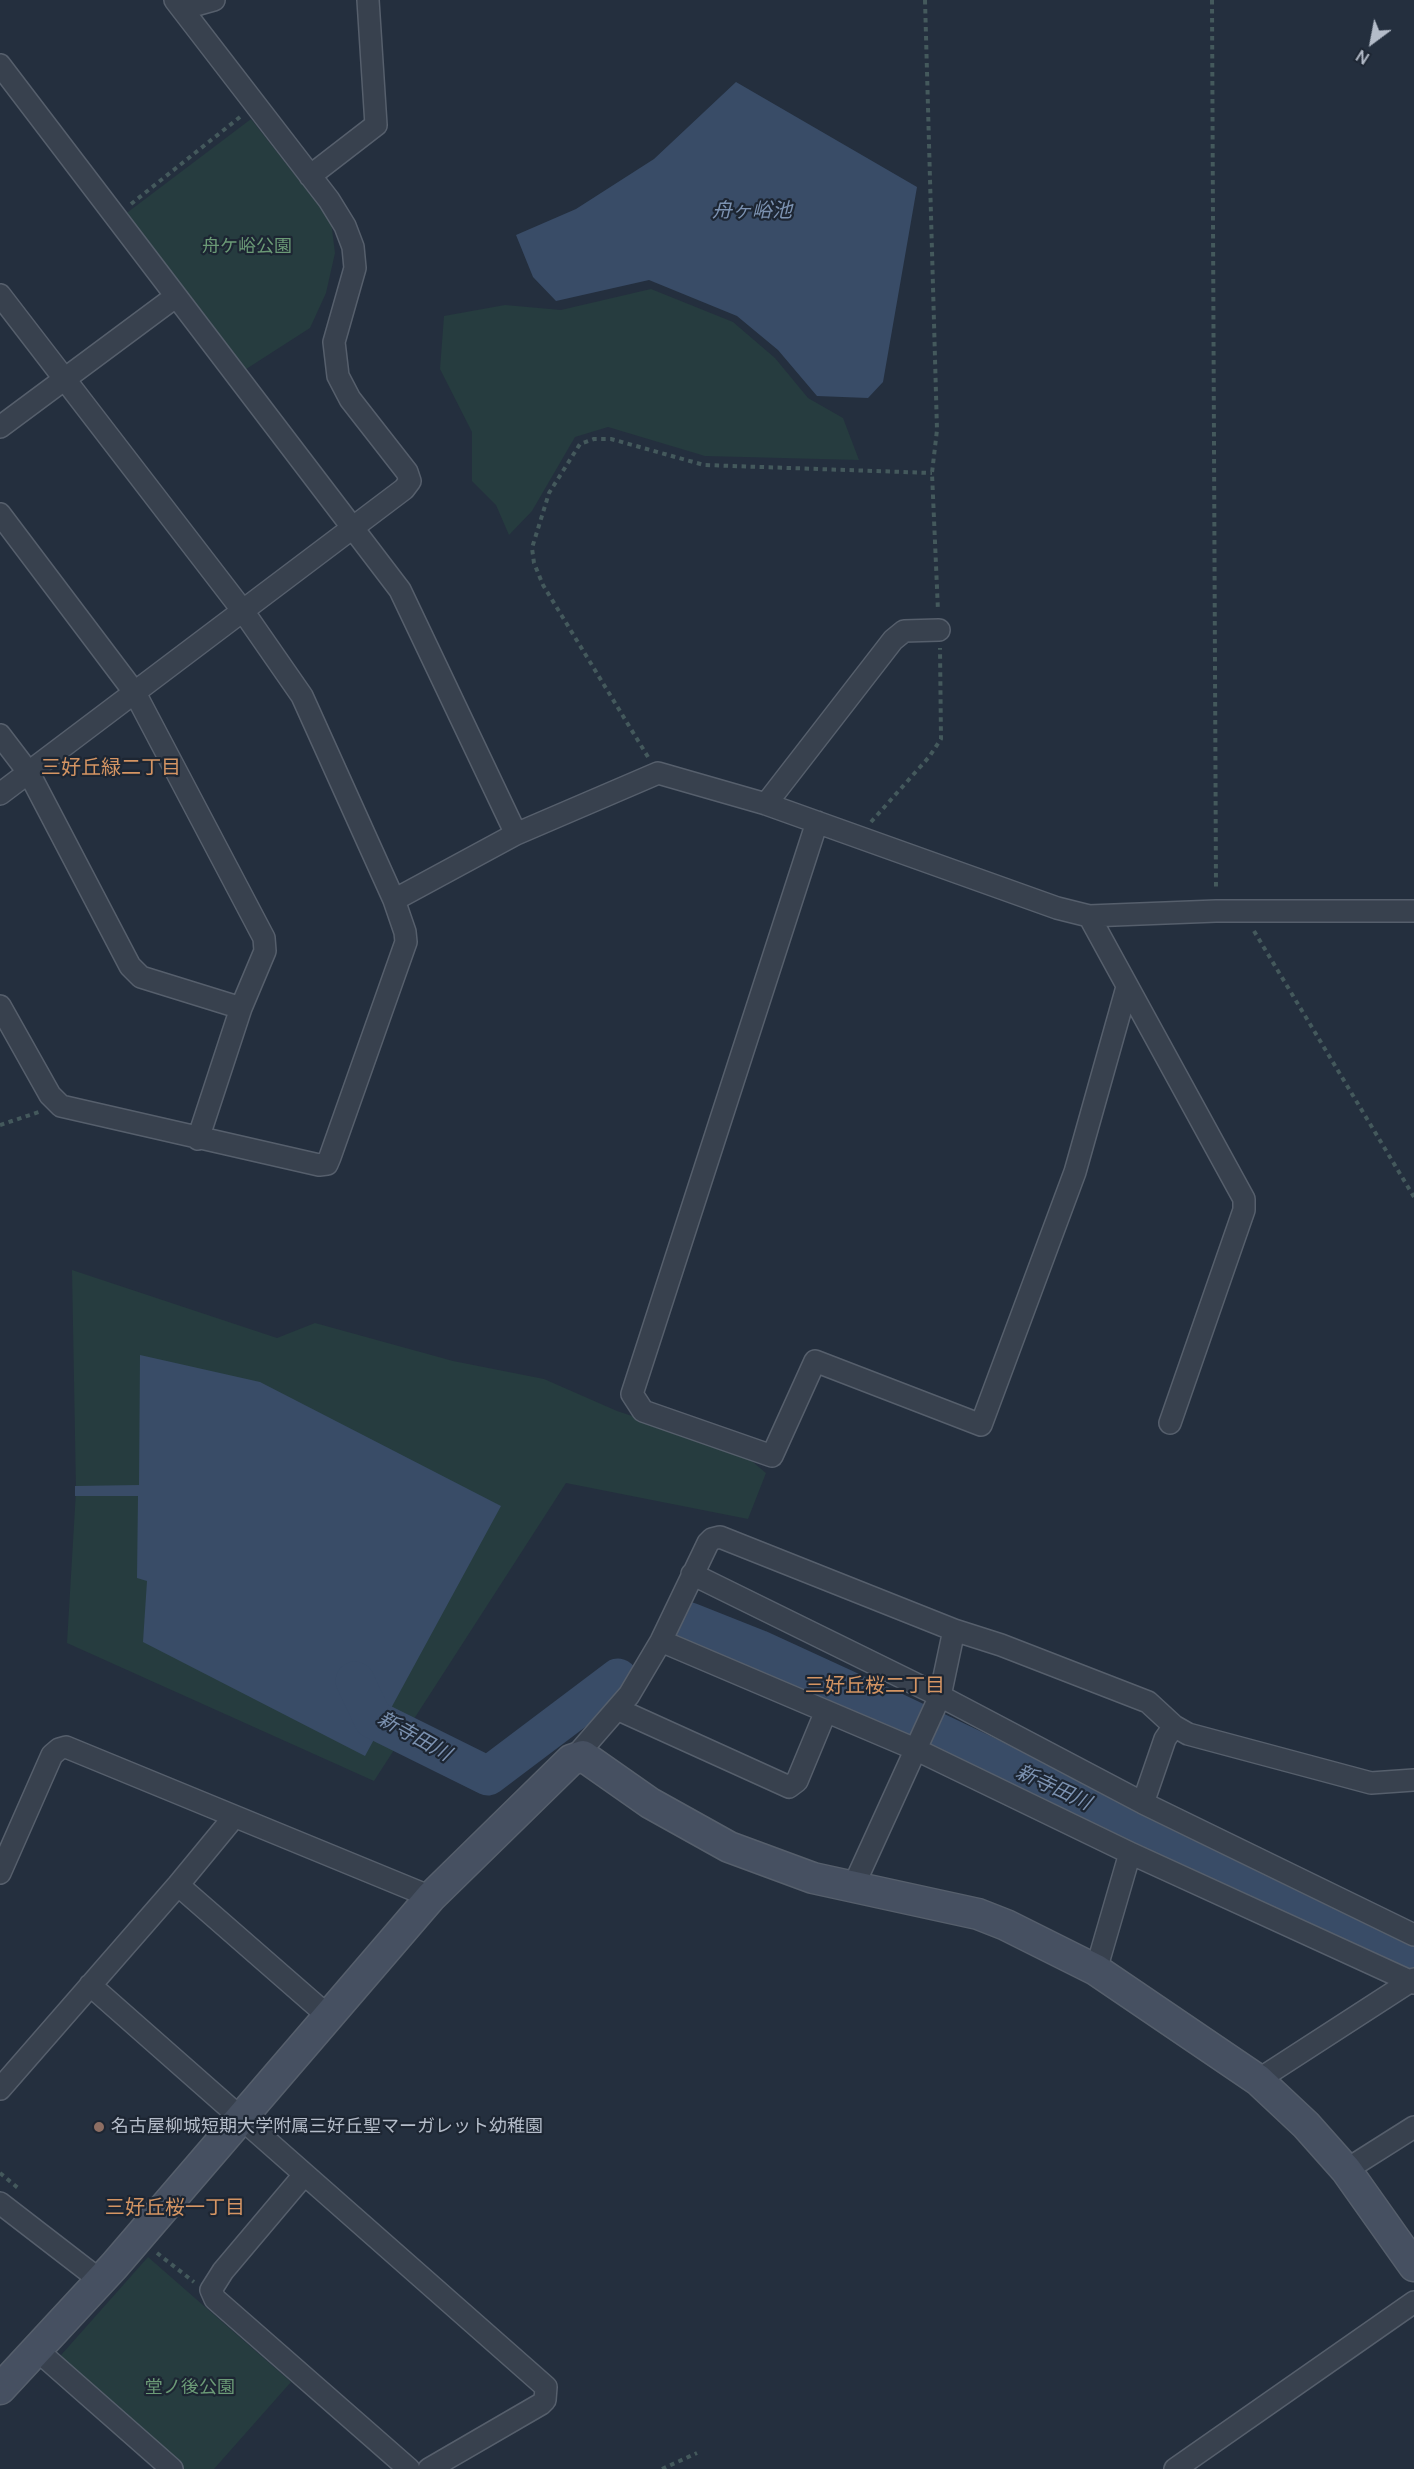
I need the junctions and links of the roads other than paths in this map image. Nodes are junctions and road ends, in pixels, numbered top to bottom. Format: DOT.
graph roads {
  1 [pos="214,0"];
  2 [pos="368,0"];
  3 [pos="179,4"];
  4 [pos="0,65"];
  5 [pos="310,176"];
  6 [pos="0,295"];
  7 [pos="175,297"];
  8 [pos="65,379"];
  9 [pos="0,427"];
  10 [pos="0,514"];
  11 [pos="352,527"];
  12 [pos="243,611"];
  13 [pos="939,630"];
  14 [pos="135,693"];
  15 [pos="0,735"];
  16 [pos="29,773"];
  17 [pos="0,794"];
  18 [pos="766,804"];
  19 [pos="817,822"];
  20 [pos="516,834"];
  21 [pos="394,900"];
  22 [pos="1414,912"];
  23 [pos="1089,916"];
  24 [pos="1127,987"];
  25 [pos="0,1006"];
  26 [pos="241,1008"];
  27 [pos="198,1139"];
  28 [pos="1170,1422"];
  29 [pos="692,1574"];
  30 [pos="954,1630"];
  31 [pos="661,1641"];
  32 [pos="940,1696"];
  33 [pos="617,1709"];
  34 [pos="826,1711"];
  35 [pos="1174,1726"];
  36 [pos="915,1749"];
  37 [pos="575,1757"];
  38 [pos="1414,1780"];
  39 [pos="1143,1803"];
  40 [pos="234,1817"];
  41 [pos="1130,1853"];
  42 [pos="0,1874"];
  43 [pos="178,1885"];
  44 [pos="852,1887"];
  45 [pos="430,1897"];
  46 [pos="1414,1935"];
  47 [pos="1096,1970"];
  48 [pos="1413,1981"];
  49 [pos="90,1985"];
  50 [pos="328,2016"];
  51 [pos="1258,2080"];
  52 [pos="0,2089"];
  53 [pos="242,2118"];
  54 [pos="1414,2127"];
  55 [pos="1347,2170"];
  56 [pos="304,2175"];
  57 [pos="0,2204"];
  58 [pos="1414,2266"];
  59 [pos="101,2282"];
  60 [pos="1414,2302"];
  61 [pos="38,2351"];
  62 [pos="3,2380"];
  63 [pos="172,2469"];
  64 [pos="409,2469"];
  65 [pos="429,2469"];
  66 [pos="1174,2469"];
  1 -- 3 [label="street"];
  2 -- 5 [label="street"];
  3 -- 5 [label="street"];
  4 -- 7 [label="street"];
  5 -- 11 [label="street"];
  6 -- 8 [label="street"];
  7 -- 8 [label="street"];
  7 -- 11 [label="street"];
  8 -- 9 [label="street"];
  8 -- 12 [label="street"];
  10 -- 14 [label="street"];
  11 -- 12 [label="street"];
  11 -- 20 [label="street"];
  12 -- 14 [label="street"];
  12 -- 21 [label="street"];
  13 -- 18 [label="street"];
  14 -- 16 [label="street"];
  14 -- 26 [label="street"];
  15 -- 16 [label="street"];
  16 -- 17 [label="street"];
  16 -- 26 [label="street"];
  18 -- 19 [label="street"];
  18 -- 20 [label="street"];
  19 -- 23 [label="street"];
  19 -- 24 [label="street"];
  20 -- 21 [label="street"];
  21 -- 27 [label="street"];
  22 -- 23 [label="street"];
  23 -- 24 [label="street"];
  24 -- 28 [label="street"];
  25 -- 27 [label="street"];
  26 -- 27 [label="street"];
  29 -- 30 [label="street"];
  29 -- 31 [label="street"];
  29 -- 32 [label="street"];
  30 -- 32 [label="street"];
  30 -- 35 [label="street"];
  31 -- 33 [label="street"];
  31 -- 34 [label="street"];
  32 -- 36 [label="street"];
  32 -- 39 [label="street"];
  33 -- 34 [label="street"];
  33 -- 37 [label="street"];
  34 -- 36 [label="street"];
  35 -- 38 [label="street"];
  35 -- 39 [label="street"];
  36 -- 41 [label="street"];
  36 -- 44 [label="street"];
  37 -- 44 [label="street"];
  37 -- 45 [label="street"];
  39 -- 46 [label="street"];
  40 -- 42 [label="street"];
  40 -- 43 [label="street"];
  40 -- 45 [label="street"];
  41 -- 47 [label="street"];
  41 -- 48 [label="street"];
  43 -- 49 [label="street"];
  43 -- 50 [label="street"];
  44 -- 47 [label="street"];
  45 -- 50 [label="street"];
  47 -- 51 [label="street"];
  48 -- 51 [label="street"];
  49 -- 52 [label="street"];
  49 -- 53 [label="street"];
  50 -- 53 [label="street"];
  51 -- 55 [label="street"];
  53 -- 56 [label="street"];
  53 -- 59 [label="street"];
  54 -- 55 [label="street"];
  55 -- 58 [label="street"];
  56 -- 64 [label="street"];
  56 -- 65 [label="street"];
  57 -- 59 [label="street"];
  59 -- 61 [label="street"];
  60 -- 66 [label="street"];
  61 -- 62 [label="street"];
  61 -- 63 [label="street"];
}
